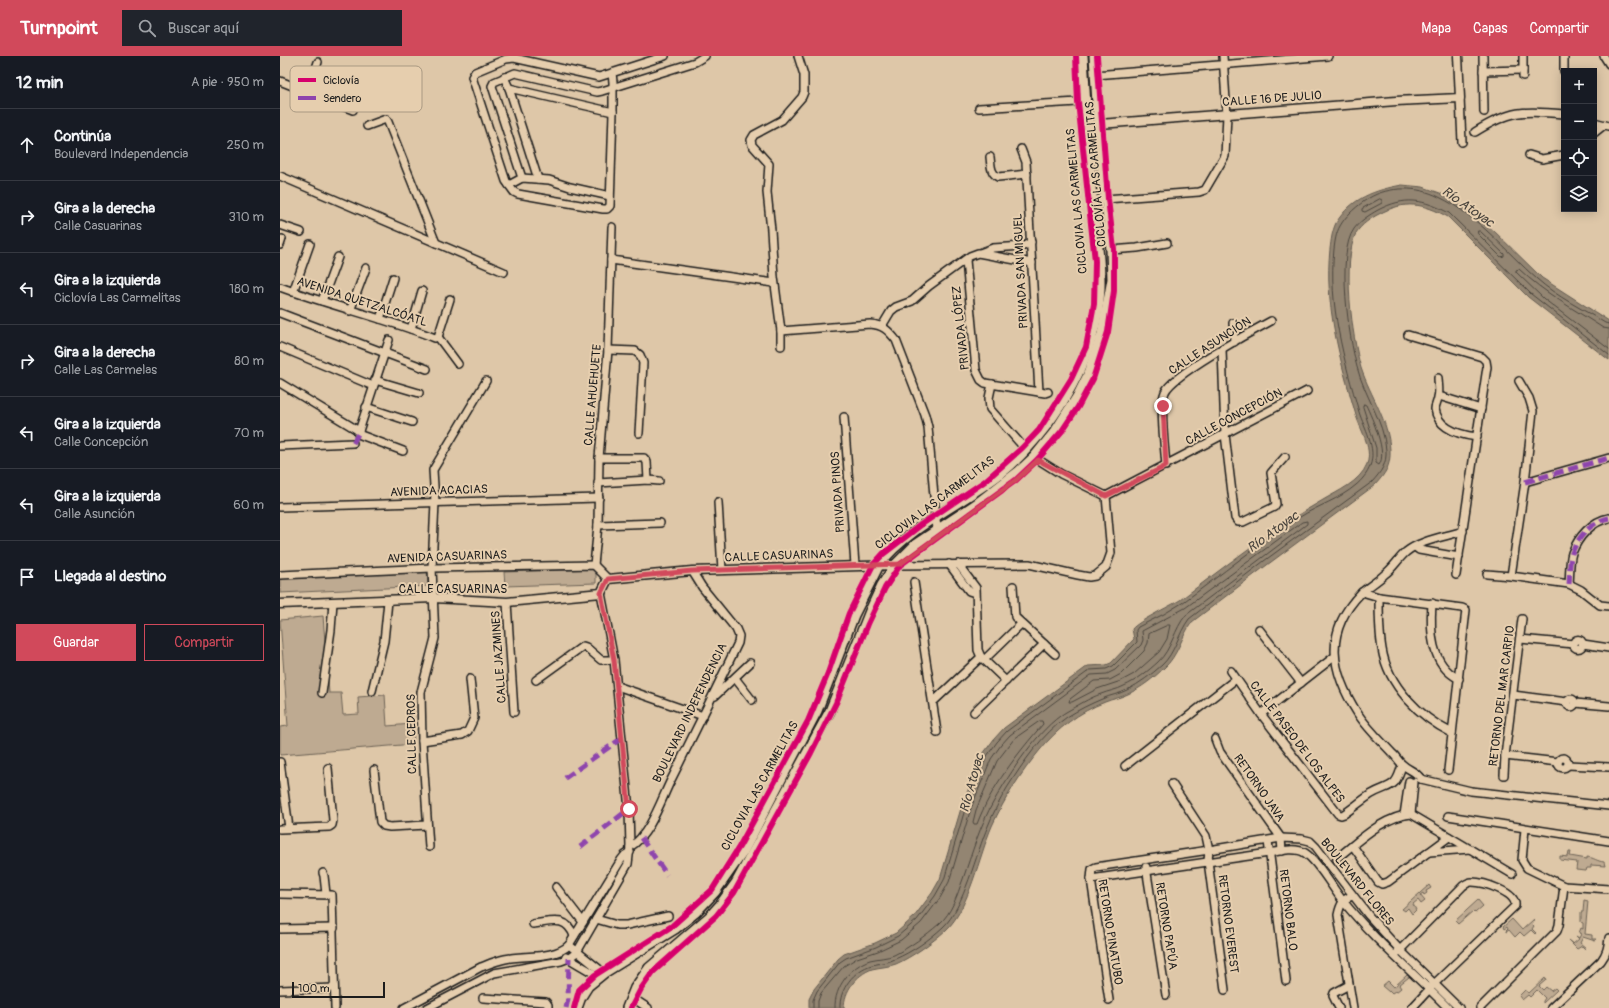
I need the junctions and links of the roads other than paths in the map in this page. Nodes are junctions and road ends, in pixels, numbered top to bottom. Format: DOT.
graph roads {
  1 [pos="665,56"];
  2 [pos="705,56"];
  3 [pos="798,56"];
  4 [pos="1083,56"];
  5 [pos="1094,56"];
  6 [pos="1223,56"];
  7 [pos="1328,56"];
  8 [pos="1458,56"];
  9 [pos="1483,56"];
  10 [pos="1523,56"];
  11 [pos="1564,56"];
  12 [pos="1604,56"];
  13 [pos="318,62"];
  14 [pos="1609,64"];
  15 [pos="1224,65"];
  16 [pos="317,66"];
  17 [pos="1564,68"];
  18 [pos="1484,71"];
  19 [pos="612,73"];
  20 [pos="1095,75"];
  21 [pos="504,77"];
  22 [pos="280,81"];
  23 [pos="290,85"];
  24 [pos="509,88"];
  25 [pos="613,88"];
  26 [pos="1085,90"];
  27 [pos="1460,98"];
  28 [pos="979,108"];
  29 [pos="613,112"];
  30 [pos="1484,112"];
  31 [pos="1561,114"];
  32 [pos="1227,115"];
  33 [pos="1597,123"];
  34 [pos="1098,124"];
  35 [pos="1087,125"];
  36 [pos="1607,125"];
  37 [pos="368,126"];
  38 [pos="1597,131"];
  39 [pos="1475,132"];
  40 [pos="1462,142"];
  41 [pos="1021,149"];
  42 [pos="1529,155"];
  43 [pos="1561,156"];
  44 [pos="990,157"];
  45 [pos="1027,174"];
  46 [pos="280,176"];
  47 [pos="522,178"];
  48 [pos="538,179"];
  49 [pos="509,185"];
  50 [pos="610,196"];
  51 [pos="1104,199"];
  52 [pos="1092,200"];
  53 [pos="280,225"];
  54 [pos="612,227"];
  55 [pos="301,232"];
  56 [pos="1031,242"];
  57 [pos="436,243"];
  58 [pos="1167,243"];
  59 [pos="310,244"];
  60 [pos="1111,250"];
  61 [pos="978,253"];
  62 [pos="338,257"];
  63 [pos="611,260"];
  64 [pos="966,260"];
  65 [pos="1032,263"];
  66 [pos="366,268"];
  67 [pos="504,272"];
  68 [pos="393,278"];
  69 [pos="774,283"];
  70 [pos="281,289"];
  71 [pos="422,291"];
  72 [pos="293,292"];
  73 [pos="450,299"];
  74 [pos="322,301"];
  75 [pos="350,311"];
  76 [pos="280,313"];
  77 [pos="380,319"];
  78 [pos="1271,321"];
  79 [pos="1233,323"];
  80 [pos="882,326"];
  81 [pos="411,329"];
  82 [pos="781,331"];
  83 [pos="1408,335"];
  84 [pos="438,337"];
  85 [pos="389,340"];
  86 [pos="1234,342"];
  87 [pos="781,346"];
  88 [pos="280,347"];
  89 [pos="1222,349"];
  90 [pos="608,350"];
  91 [pos="384,353"];
  92 [pos="458,364"];
  93 [pos="427,369"];
  94 [pos="1438,378"];
  95 [pos="486,381"];
  96 [pos="1519,381"];
  97 [pos="280,383"];
  98 [pos="374,383"];
  99 [pos="992,384"];
  100 [pos="1307,391"];
  101 [pos="1039,392"];
  102 [pos="1048,392"];
  103 [pos="419,394"];
  104 [pos="1439,396"];
  105 [pos="366,407"];
  106 [pos="1481,409"];
  107 [pos="844,417"];
  108 [pos="412,422"];
  109 [pos="358,433"];
  110 [pos="639,433"];
  111 [pos="1225,434"];
  112 [pos="1477,437"];
  113 [pos="353,443"];
  114 [pos="280,446"];
  115 [pos="1026,450"];
  116 [pos="403,451"];
  117 [pos="1034,457"];
  118 [pos="1285,457"];
  119 [pos="599,458"];
  120 [pos="1609,458"];
  121 [pos="1166,466"];
  122 [pos="648,480"];
  123 [pos="659,481"];
  124 [pos="1525,482"];
  125 [pos="598,483"];
  126 [pos="1106,496"];
  127 [pos="599,498"];
  128 [pos="435,502"];
  129 [pos="718,502"];
  130 [pos="280,507"];
  131 [pos="935,518"];
  132 [pos="1609,518"];
  133 [pos="660,523"];
  134 [pos="598,525"];
  135 [pos="937,530"];
  136 [pos="1463,531"];
  137 [pos="1415,547"];
  138 [pos="1459,557"];
  139 [pos="594,564"];
  140 [pos="949,564"];
  141 [pos="958,564"];
  142 [pos="855,565"];
  143 [pos="879,565"];
  144 [pos="895,565"];
  145 [pos="432,568"];
  146 [pos="722,570"];
  147 [pos="692,571"];
  148 [pos="1487,574"];
  149 [pos="280,575"];
  150 [pos="1456,575"];
  151 [pos="1511,576"];
  152 [pos="608,579"];
  153 [pos="914,582"];
  154 [pos="1569,584"];
  155 [pos="1013,586"];
  156 [pos="1362,592"];
  157 [pos="601,593"];
  158 [pos="975,593"];
  159 [pos="1379,597"];
  160 [pos="434,598"];
  161 [pos="388,601"];
  162 [pos="332,602"];
  163 [pos="507,602"];
  164 [pos="1432,603"];
  165 [pos="280,604"];
  166 [pos="1609,606"];
  167 [pos="1522,619"];
  168 [pos="1021,624"];
  169 [pos="1259,629"];
  170 [pos="1520,639"];
  171 [pos="1044,644"];
  172 [pos="1609,648"];
  173 [pos="1055,654"];
  174 [pos="1334,657"];
  175 [pos="983,658"];
  176 [pos="614,660"];
  177 [pos="750,663"];
  178 [pos="1231,671"];
  179 [pos="735,678"];
  180 [pos="470,679"];
  181 [pos="1236,679"];
  182 [pos="1459,679"];
  183 [pos="536,680"];
  184 [pos="1006,681"];
  185 [pos="1301,683"];
  186 [pos="617,686"];
  187 [pos="372,691"];
  188 [pos="322,693"];
  189 [pos="1513,695"];
  190 [pos="712,699"];
  191 [pos="752,700"];
  192 [pos="933,702"];
  193 [pos="1609,706"];
  194 [pos="514,712"];
  195 [pos="974,712"];
  196 [pos="1261,714"];
  197 [pos="703,716"];
  198 [pos="937,732"];
  199 [pos="1452,733"];
  200 [pos="1215,739"];
  201 [pos="422,742"];
  202 [pos="1505,756"];
  203 [pos="280,762"];
  204 [pos="1402,765"];
  205 [pos="1125,766"];
  206 [pos="1609,767"];
  207 [pos="328,768"];
  208 [pos="374,770"];
  209 [pos="1448,770"];
  210 [pos="1504,775"];
  211 [pos="1398,778"];
  212 [pos="1415,780"];
  213 [pos="1172,784"];
  214 [pos="1609,805"];
  215 [pos="1408,815"];
  216 [pos="1448,816"];
  217 [pos="427,826"];
  218 [pos="289,828"];
  219 [pos="280,829"];
  220 [pos="1525,829"];
  221 [pos="1449,837"];
  222 [pos="1281,838"];
  223 [pos="1268,841"];
  224 [pos="1609,841"];
  225 [pos="1353,846"];
  226 [pos="429,847"];
  227 [pos="630,849"];
  228 [pos="1470,849"];
  229 [pos="1209,850"];
  230 [pos="1282,851"];
  231 [pos="1269,852"];
  232 [pos="1429,852"];
  233 [pos="1322,856"];
  234 [pos="1337,858"];
  235 [pos="1146,860"];
  236 [pos="1208,861"];
  237 [pos="1315,862"];
  238 [pos="1092,869"];
  239 [pos="1147,870"];
  240 [pos="323,873"];
  241 [pos="1512,874"];
  242 [pos="1090,879"];
  243 [pos="1564,886"];
  244 [pos="556,887"];
  245 [pos="1609,889"];
  246 [pos="280,894"];
  247 [pos="329,895"];
  248 [pos="1353,896"];
  249 [pos="1343,901"];
  250 [pos="668,916"];
  251 [pos="596,919"];
  252 [pos="583,922"];
  253 [pos="685,922"];
  254 [pos="533,924"];
  255 [pos="334,928"];
  256 [pos="280,929"];
  257 [pos="574,936"];
  258 [pos="687,936"];
  259 [pos="1609,938"];
  260 [pos="569,945"];
  261 [pos="1400,950"];
  262 [pos="559,952"];
  263 [pos="576,952"];
  264 [pos="1394,956"];
  265 [pos="569,958"];
  266 [pos="602,975"];
  267 [pos="1286,981"];
  268 [pos="1349,985"];
  269 [pos="1432,986"];
  270 [pos="334,988"];
  271 [pos="280,990"];
  272 [pos="1225,990"];
  273 [pos="1166,995"];
  274 [pos="631,997"];
  275 [pos="483,998"];
  276 [pos="1109,1000"];
  277 [pos="335,1008"];
  278 [pos="404,1008"];
  279 [pos="426,1008"];
  280 [pos="548,1008"];
  281 [pos="577,1008"];
  282 [pos="627,1008"];
  283 [pos="648,1008"];
  284 [pos="1339,1008"];
  285 [pos="1353,1008"];
  286 [pos="1412,1008"];
  287 [pos="1448,1008"];
  288 [pos="1459,1008"];
  289 [pos="1480,1008"];
  290 [pos="1552,1008"];
  1 -- 19 [label="street"];
  2 -- 25 [label="street"];
  3 -- 69 [label="street"];
  4 -- 26 [label="main road"];
  5 -- 20 [label="main road"];
  6 -- 15 [label="street"];
  7 -- 15 [label="street"];
  8 -- 27 [label="street"];
  9 -- 18 [label="street"];
  10 -- 18 [label="street"];
  11 -- 17 [label="street"];
  12 -- 14 [label="street"];
  13 -- 16 [label="street"];
  15 -- 20 [label="street"];
  15 -- 32 [label="street"];
  18 -- 30 [label="street"];
  19 -- 25 [label="street"];
  19 -- 49 [label="street"];
  20 -- 34 [label="main road"];
  21 -- 24 [label="street"];
  21 -- 25 [label="street"];
  21 -- 47 [label="street"];
  22 -- 23 [label="street"];
  24 -- 29 [label="street"];
  24 -- 48 [label="street"];
  25 -- 29 [label="street"];
  26 -- 28 [label="street"];
  26 -- 35 [label="main road"];
  27 -- 32 [label="street, CALLE 16 DE JULIO"];
  27 -- 40 [label="street"];
  29 -- 50 [label="street"];
  31 -- 39 [label="street"];
  32 -- 34 [label="street, CALLE 16 DE JULIO"];
  32 -- 51 [label="street"];
  33 -- 36 [label="street"];
  34 -- 35 [label="street, CALLE 16 DE JULIO"];
  34 -- 51 [label="main road"];
  35 -- 52 [label="main road"];
  36 -- 38 [label="street"];
  37 -- 57 [label="street"];
  41 -- 45 [label="street, PRIVADA SAN MIGUEL"];
  42 -- 43 [label="street"];
  44 -- 45 [label="street"];
  45 -- 56 [label="street, PRIVADA SAN MIGUEL"];
  46 -- 57 [label="street"];
  47 -- 48 [label="street"];
  47 -- 49 [label="street"];
  48 -- 50 [label="street"];
  49 -- 50 [label="street"];
  51 -- 52 [label="street"];
  51 -- 60 [label="main road"];
  52 -- 115 [label="main road"];
  53 -- 55 [label="street"];
  54 -- 63 [label="street, CALLE AHUEHUETE"];
  56 -- 61 [label="street"];
  56 -- 65 [label="street, PRIVADA SAN MIGUEL"];
  57 -- 67 [label="street"];
  58 -- 60 [label="street"];
  59 -- 72 [label="street"];
  60 -- 117 [label="main road"];
  61 -- 64 [label="street"];
  61 -- 65 [label="street"];
  62 -- 74 [label="street"];
  63 -- 69 [label="street"];
  63 -- 90 [label="street, CALLE AHUEHUETE"];
  64 -- 80 [label="street"];
  64 -- 99 [label="street, PRIVADA LÓPEZ"];
  65 -- 101 [label="street, PRIVADA SAN MIGUEL"];
  66 -- 75 [label="street"];
  68 -- 77 [label="street"];
  69 -- 82 [label="street"];
  70 -- 72 [label="street, AVENIDA QUETZALCÓATL"];
  71 -- 81 [label="street"];
  72 -- 74 [label="street, AVENIDA QUETZALCÓATL"];
  73 -- 84 [label="street"];
  74 -- 75 [label="street, AVENIDA QUETZALCÓATL"];
  75 -- 77 [label="street, AVENIDA QUETZALCÓATL"];
  76 -- 91 [label="street"];
  77 -- 81 [label="street, AVENIDA QUETZALCÓATL"];
  78 -- 86 [label="street, CALLE ASUNCIÓN"];
  79 -- 86 [label="street"];
  80 -- 82 [label="street"];
  80 -- 131 [label="street"];
  81 -- 84 [label="street, AVENIDA QUETZALCÓATL"];
  82 -- 87 [label="street"];
  83 -- 106 [label="street"];
  84 -- 92 [label="street"];
  85 -- 91 [label="street"];
  86 -- 89 [label="street, CALLE ASUNCIÓN"];
  88 -- 98 [label="street"];
  89 -- 111 [label="street"];
  89 -- 121 [label="street, CALLE ASUNCIÓN"];
  90 -- 110 [label="street"];
  90 -- 119 [label="street, CALLE AHUEHUETE"];
  91 -- 93 [label="street"];
  91 -- 98 [label="street"];
  94 -- 104 [label="street"];
  95 -- 128 [label="street, CALLE CEDROS"];
  96 -- 124 [label="street"];
  97 -- 109 [label="street"];
  98 -- 103 [label="street"];
  98 -- 105 [label="street"];
  99 -- 101 [label="street"];
  99 -- 115 [label="street"];
  100 -- 111 [label="street, CALLE CONCEPCIÓN"];
  101 -- 102 [label="street"];
  104 -- 106 [label="street"];
  104 -- 112 [label="street"];
  105 -- 108 [label="street"];
  105 -- 109 [label="street"];
  106 -- 112 [label="street"];
  107 -- 142 [label="street, PRIVADA PINOS"];
  109 -- 116 [label="street"];
  111 -- 118 [label="street"];
  111 -- 121 [label="street, CALLE CONCEPCIÓN"];
  112 -- 136 [label="street"];
  113 -- 114 [label="street"];
  115 -- 131 [label="main road"];
  117 -- 126 [label="street"];
  117 -- 135 [label="main road"];
  119 -- 122 [label="street"];
  119 -- 125 [label="street, CALLE AHUEHUETE"];
  120 -- 124 [label="street"];
  121 -- 126 [label="street, CALLE CONCEPCIÓN"];
  122 -- 123 [label="street"];
  122 -- 125 [label="street"];
  124 -- 151 [label="street"];
  125 -- 127 [label="street, CALLE AHUEHUETE"];
  126 -- 141 [label="street, CALLE CASUARINAS"];
  127 -- 128 [label="street, AVENIDA ACACIAS"];
  127 -- 134 [label="street, CALLE AHUEHUETE"];
  128 -- 130 [label="street, AVENIDA ACACIAS"];
  128 -- 145 [label="street, CALLE CEDROS"];
  129 -- 146 [label="street"];
  131 -- 135 [label="street"];
  131 -- 143 [label="main road"];
  132 -- 154 [label="street"];
  133 -- 134 [label="street"];
  134 -- 139 [label="street, CALLE AHUEHUETE"];
  135 -- 144 [label="main road"];
  136 -- 137 [label="street"];
  136 -- 138 [label="street"];
  137 -- 138 [label="street"];
  137 -- 156 [label="street"];
  138 -- 150 [label="street"];
  139 -- 145 [label="street, AVENIDA CASUARINAS"];
  139 -- 152 [label="street"];
  140 -- 141 [label="street, CALLE CASUARINAS"];
  140 -- 144 [label="street, CALLE CASUARINAS"];
  140 -- 158 [label="street"];
  141 -- 158 [label="street"];
  142 -- 143 [label="street, CALLE CASUARINAS"];
  142 -- 146 [label="street, CALLE CASUARINAS"];
  143 -- 144 [label="street, CALLE CASUARINAS"];
  143 -- 253 [label="main road"];
  144 -- 258 [label="main road"];
  145 -- 149 [label="street, AVENIDA CASUARINAS"];
  145 -- 160 [label="street, CALLE CEDROS"];
  146 -- 147 [label="street, CALLE CASUARINAS"];
  147 -- 152 [label="street, CALLE CASUARINAS"];
  147 -- 190 [label="street, BOULEVARD INDEPENDENCIA"];
  148 -- 151 [label="street"];
  151 -- 154 [label="street"];
  152 -- 157 [label="street"];
  153 -- 192 [label="street"];
  154 -- 166 [label="street"];
  155 -- 168 [label="street"];
  156 -- 159 [label="street"];
  156 -- 174 [label="street"];
  157 -- 163 [label="street, CALLE CASUARINAS"];
  157 -- 176 [label="street, BOULEVARD INDEPENDENCIA"];
  158 -- 175 [label="street"];
  159 -- 164 [label="street"];
  159 -- 199 [label="street"];
  160 -- 161 [label="street, CALLE CASUARINAS"];
  160 -- 163 [label="street, CALLE CASUARINAS"];
  160 -- 201 [label="street, CALLE CEDROS"];
  161 -- 162 [label="street, CALLE CASUARINAS"];
  161 -- 187 [label="street"];
  162 -- 165 [label="street, CALLE CASUARINAS"];
  162 -- 188 [label="street"];
  163 -- 194 [label="street, CALLE JAZMINES"];
  164 -- 182 [label="street"];
  164 -- 182 [label="street"];
  167 -- 170 [label="street, RETORNO DEL MAR CARPIO"];
  168 -- 171 [label="street"];
  168 -- 175 [label="street"];
  169 -- 185 [label="street"];
  170 -- 172 [label="street"];
  170 -- 189 [label="street, RETORNO DEL MAR CARPIO"];
  171 -- 173 [label="street"];
  171 -- 184 [label="street"];
  174 -- 185 [label="street"];
  174 -- 204 [label="street"];
  175 -- 184 [label="street"];
  175 -- 192 [label="street"];
  176 -- 183 [label="street"];
  176 -- 186 [label="street, BOULEVARD INDEPENDENCIA"];
  177 -- 179 [label="street"];
  178 -- 181 [label="street, CALLE PASEO DE LOS ALPES"];
  179 -- 190 [label="street"];
  179 -- 191 [label="street"];
  180 -- 201 [label="street"];
  181 -- 196 [label="street, CALLE PASEO DE LOS ALPES"];
  181 -- 205 [label="street"];
  182 -- 199 [label="street"];
  184 -- 195 [label="street"];
  185 -- 196 [label="street"];
  186 -- 197 [label="street"];
  186 -- 227 [label="street, BOULEVARD INDEPENDENCIA"];
  189 -- 193 [label="street"];
  189 -- 202 [label="street, RETORNO DEL MAR CARPIO"];
  190 -- 197 [label="street, BOULEVARD INDEPENDENCIA"];
  192 -- 198 [label="street"];
  196 -- 211 [label="street, CALLE PASEO DE LOS ALPES"];
  197 -- 227 [label="street, BOULEVARD INDEPENDENCIA"];
  199 -- 209 [label="street"];
  200 -- 222 [label="street, RETORNO JAVA"];
  201 -- 217 [label="street, CALLE CEDROS"];
  202 -- 206 [label="street"];
  202 -- 210 [label="street, RETORNO DEL MAR CARPIO"];
  203 -- 218 [label="street"];
  204 -- 211 [label="street"];
  204 -- 212 [label="street"];
  207 -- 218 [label="street"];
  208 -- 217 [label="street"];
  211 -- 212 [label="street"];
  212 -- 214 [label="street"];
  212 -- 215 [label="street"];
  213 -- 229 [label="street"];
  215 -- 221 [label="street"];
  215 -- 225 [label="street"];
  216 -- 220 [label="street"];
  217 -- 226 [label="street, CALLE CEDROS"];
  218 -- 219 [label="street"];
  220 -- 224 [label="street"];
  220 -- 243 [label="street"];
  221 -- 228 [label="street"];
  221 -- 232 [label="street"];
  222 -- 223 [label="street, BOULEVARD FLORES"];
  222 -- 230 [label="street, RETORNO JAVA"];
  222 -- 233 [label="street, BOULEVARD FLORES"];
  223 -- 229 [label="street, BOULEVARD FLORES"];
  223 -- 231 [label="street, RETORNO BALO"];
  225 -- 232 [label="street"];
  225 -- 234 [label="street"];
  227 -- 251 [label="street, BOULEVARD INDEPENDENCIA"];
  227 -- 252 [label="street, BOULEVARD INDEPENDENCIA"];
  228 -- 232 [label="street"];
  228 -- 241 [label="street"];
  229 -- 235 [label="street, BOULEVARD FLORES"];
  229 -- 236 [label="street, RETORNO EVEREST"];
  230 -- 231 [label="street, BOULEVARD FLORES"];
  230 -- 237 [label="street, BOULEVARD FLORES"];
  231 -- 236 [label="street, BOULEVARD FLORES"];
  231 -- 267 [label="street, RETORNO BALO"];
  233 -- 237 [label="street"];
  233 -- 248 [label="street, BOULEVARD FLORES"];
  235 -- 238 [label="street, BOULEVARD FLORES"];
  235 -- 239 [label="street, RETORNO PAPÚA"];
  236 -- 239 [label="street, BOULEVARD FLORES"];
  236 -- 272 [label="street, RETORNO EVEREST"];
  237 -- 249 [label="street, BOULEVARD FLORES"];
  238 -- 242 [label="street, RETORNO PINATUBO"];
  239 -- 242 [label="street, BOULEVARD FLORES"];
  239 -- 273 [label="street, RETORNO PAPÚA"];
  240 -- 247 [label="street"];
  242 -- 276 [label="street, RETORNO PINATUBO"];
  243 -- 245 [label="street"];
  243 -- 289 [label="street"];
  244 -- 252 [label="street"];
  246 -- 247 [label="street"];
  247 -- 255 [label="street"];
  248 -- 249 [label="street"];
  248 -- 261 [label="street, BOULEVARD FLORES"];
  249 -- 264 [label="street, BOULEVARD FLORES"];
  249 -- 268 [label="street"];
  250 -- 251 [label="street"];
  251 -- 263 [label="street, BOULEVARD INDEPENDENCIA"];
  252 -- 257 [label="street, BOULEVARD INDEPENDENCIA"];
  253 -- 258 [label="main road"];
  253 -- 266 [label="main road"];
  254 -- 257 [label="street"];
  255 -- 256 [label="street"];
  255 -- 270 [label="street"];
  257 -- 260 [label="street, BOULEVARD INDEPENDENCIA"];
  258 -- 274 [label="main road"];
  259 -- 290 [label="street"];
  260 -- 262 [label="street, BOULEVARD INDEPENDENCIA"];
  260 -- 263 [label="street"];
  261 -- 264 [label="street"];
  261 -- 269 [label="street, BOULEVARD FLORES"];
  261 -- 269 [label="street"];
  262 -- 265 [label="street"];
  262 -- 278 [label="street, BOULEVARD INDEPENDENCIA"];
  263 -- 265 [label="street, BOULEVARD INDEPENDENCIA"];
  263 -- 266 [label="street"];
  264 -- 269 [label="street, BOULEVARD FLORES"];
  265 -- 266 [label="street"];
  265 -- 279 [label="street, BOULEVARD INDEPENDENCIA"];
  266 -- 281 [label="main road"];
  268 -- 284 [label="street"];
  268 -- 285 [label="street"];
  269 -- 286 [label="street"];
  269 -- 287 [label="street, BOULEVARD FLORES"];
  269 -- 288 [label="street, BOULEVARD FLORES"];
  270 -- 271 [label="street"];
  270 -- 277 [label="street"];
  274 -- 282 [label="main road"];
  274 -- 283 [label="street"];
  275 -- 280 [label="street"];
}
